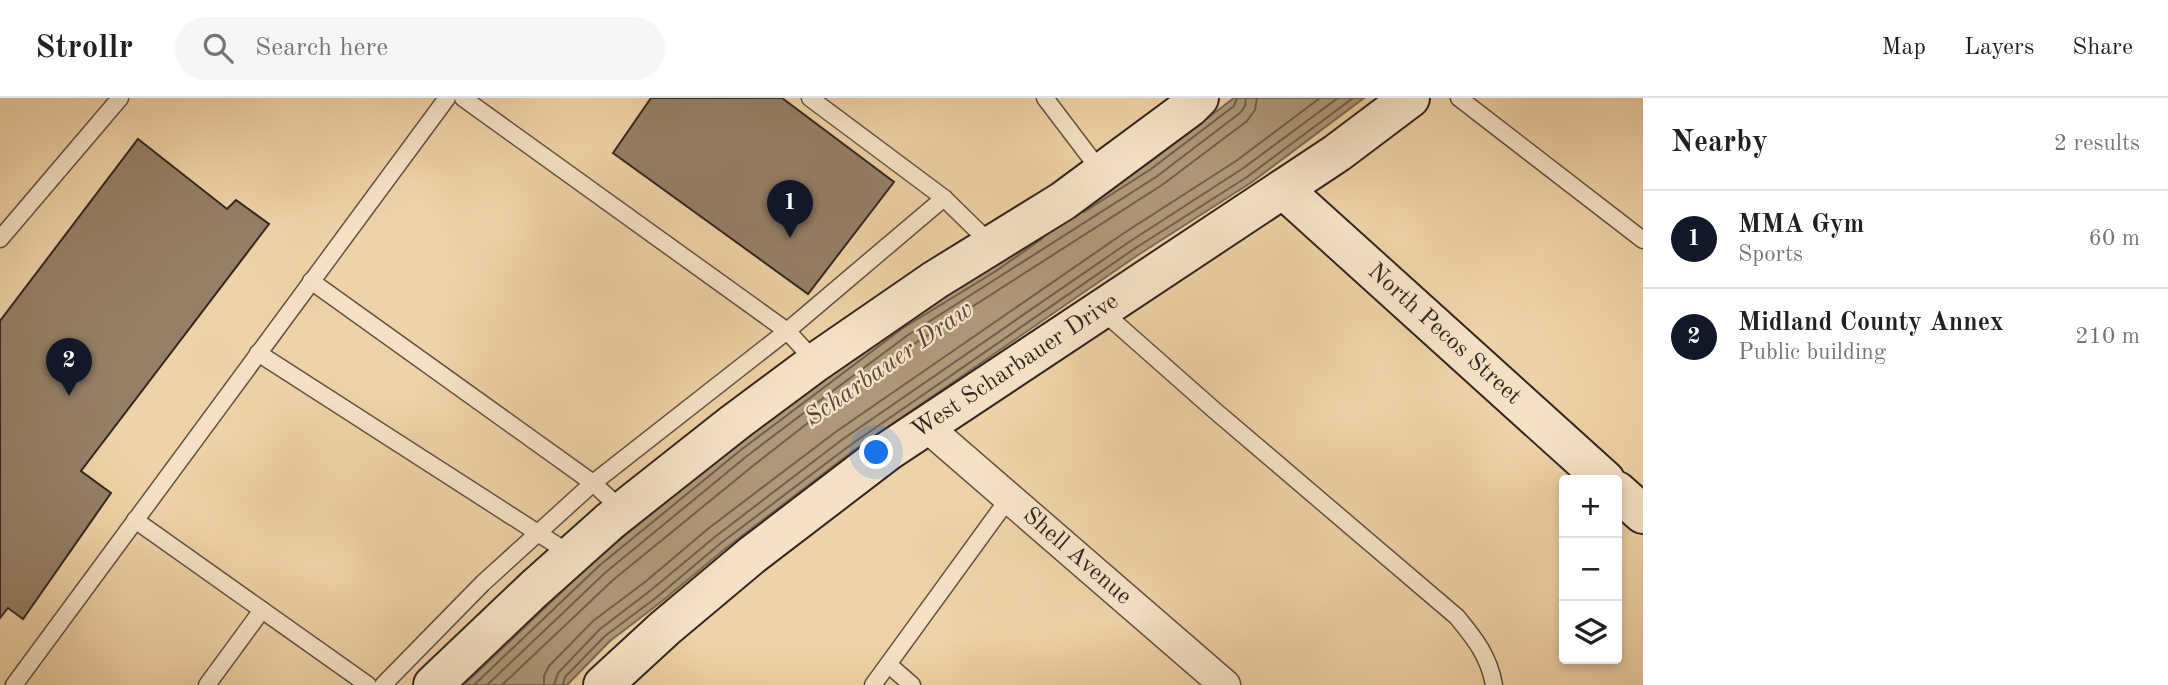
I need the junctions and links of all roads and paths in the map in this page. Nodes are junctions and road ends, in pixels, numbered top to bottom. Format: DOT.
graph roads {
  1 [pos="120,98"];
  2 [pos="447,98"];
  3 [pos="463,98"];
  4 [pos="810,98"];
  5 [pos="1045,98"];
  6 [pos="1199,98"];
  7 [pos="1410,98"];
  8 [pos="1460,98"];
  9 [pos="1102,173"];
  10 [pos="1283,189"];
  11 [pos="944,198"];
  12 [pos="0,239"];
  13 [pos="1643,240"];
  14 [pos="992,245"];
  15 [pos="312,281"];
  16 [pos="1101,310"];
  17 [pos="787,331"];
  18 [pos="258,353"];
  19 [pos="816,362"];
  20 [pos="927,427"];
  21 [pos="1599,475"];
  22 [pos="593,483"];
  23 [pos="1009,498"];
  24 [pos="623,511"];
  25 [pos="135,520"];
  26 [pos="539,532"];
  27 [pos="572,555"];
  28 [pos="262,610"];
  29 [pos="889,666"];
  30 [pos="622,679"];
  31 [pos="13,685"];
  32 [pos="207,685"];
  33 [pos="368,685"];
  34 [pos="383,685"];
  35 [pos="433,685"];
  36 [pos="873,685"];
  37 [pos="912,685"];
  38 [pos="1226,685"];
  39 [pos="1494,685"];
  1 -- 12 [label="lane"];
  2 -- 15 [label="lane"];
  3 -- 17 [label="lane"];
  4 -- 11 [label="lane"];
  5 -- 9 [label="lane"];
  6 -- 9 [label="main road"];
  7 -- 10 [label="main road, West Scharbauer Drive"];
  8 -- 13 [label="lane"];
  9 -- 14 [label="main road"];
  10 -- 16 [label="main road, West Scharbauer Drive"];
  10 -- 21 [label="main road, North Pecos Street"];
  11 -- 14 [label="lane"];
  11 -- 17 [label="lane"];
  14 -- 19 [label="main road"];
  15 -- 18 [label="lane"];
  15 -- 22 [label="lane"];
  16 -- 20 [label="main road, West Scharbauer Drive"];
  16 -- 39 [label="lane"];
  17 -- 19 [label="lane"];
  17 -- 22 [label="lane"];
  18 -- 25 [label="lane"];
  18 -- 26 [label="lane"];
  19 -- 24 [label="main road"];
  20 -- 23 [label="street, Shell Avenue"];
  20 -- 30 [label="main road, West Scharbauer Drive"];
  22 -- 24 [label="lane"];
  22 -- 26 [label="lane"];
  23 -- 29 [label="lane"];
  23 -- 38 [label="street, Shell Avenue"];
  24 -- 27 [label="main road"];
  25 -- 28 [label="lane"];
  25 -- 31 [label="lane"];
  26 -- 27 [label="lane"];
  26 -- 34 [label="lane"];
  27 -- 35 [label="main road"];
  28 -- 32 [label="lane"];
  28 -- 33 [label="lane"];
  29 -- 36 [label="lane"];
  29 -- 37 [label="lane"];
}
